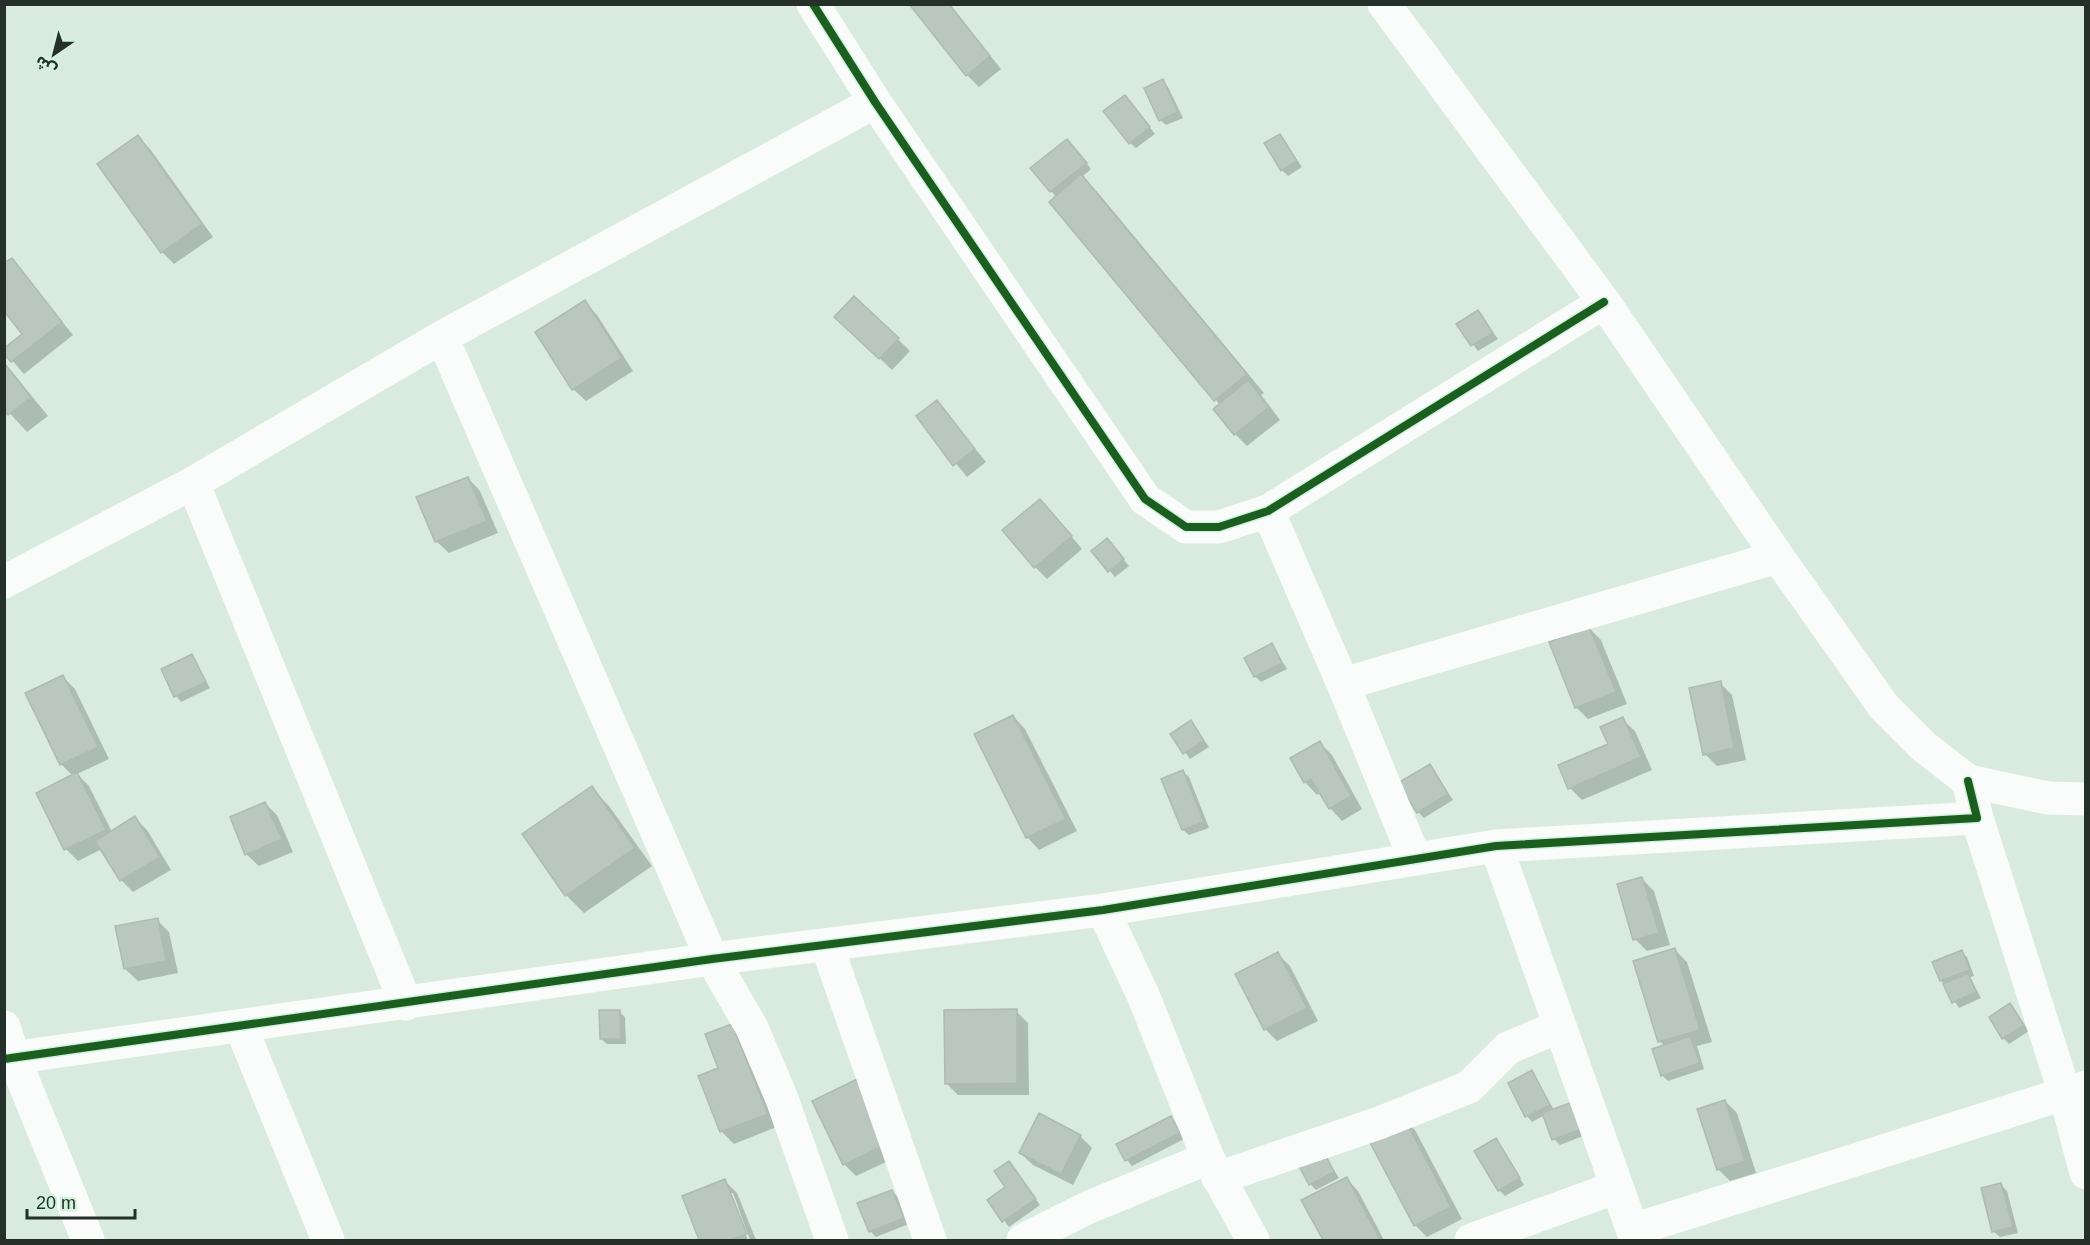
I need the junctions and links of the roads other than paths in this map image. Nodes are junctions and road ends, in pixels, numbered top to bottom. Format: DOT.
graph roads {
  1 [pos="813,4"];
  2 [pos="1384,4"];
  3 [pos="875,102"];
  4 [pos="1604,302"];
  5 [pos="442,337"];
  6 [pos="193,483"];
  7 [pos="1268,511"];
  8 [pos="1778,557"];
  9 [pos="4,582"];
  10 [pos="1343,684"];
  11 [pos="1968,781"];
  12 [pos="2085,799"];
  13 [pos="1977,818"];
  14 [pos="1496,846"];
  15 [pos="1415,859"];
  16 [pos="1103,910"];
  17 [pos="827,946"];
  18 [pos="712,958"];
  19 [pos="406,1004"];
  20 [pos="1560,1026"];
  21 [pos="4,1027"];
  22 [pos="242,1027"];
  23 [pos="9,1059"];
  24 [pos="2075,1091"];
  25 [pos="1213,1168"];
  26 [pos="2085,1173"];
  27 [pos="1617,1187"];
  28 [pos="1634,1235"];
  29 [pos="1490,1237"];
  30 [pos="88,1240"];
  31 [pos="328,1240"];
  32 [pos="832,1240"];
  33 [pos="926,1240"];
  34 [pos="1023,1240"];
  35 [pos="1253,1240"];
  1 -- 3 [label="street"];
  2 -- 4 [label="street"];
  3 -- 5 [label="street"];
  3 -- 7 [label="street"];
  4 -- 7 [label="street"];
  4 -- 8 [label="street"];
  5 -- 6 [label="street"];
  5 -- 18 [label="street"];
  6 -- 9 [label="street"];
  6 -- 19 [label="street"];
  7 -- 10 [label="street"];
  8 -- 10 [label="street"];
  8 -- 11 [label="street"];
  10 -- 15 [label="street"];
  11 -- 12 [label="street"];
  11 -- 13 [label="street"];
  13 -- 14 [label="street"];
  13 -- 24 [label="street"];
  14 -- 15 [label="street"];
  14 -- 20 [label="street"];
  15 -- 16 [label="street"];
  16 -- 17 [label="street"];
  16 -- 25 [label="street"];
  17 -- 18 [label="street"];
  17 -- 33 [label="street"];
  18 -- 19 [label="street"];
  18 -- 32 [label="street"];
  19 -- 22 [label="street"];
  20 -- 25 [label="street"];
  20 -- 27 [label="street"];
  21 -- 23 [label="street"];
  22 -- 23 [label="street"];
  22 -- 31 [label="street"];
  23 -- 30 [label="street"];
  24 -- 26 [label="street"];
  24 -- 28 [label="street"];
  25 -- 34 [label="street"];
  25 -- 35 [label="street"];
  27 -- 28 [label="street"];
  27 -- 29 [label="street"];
}
